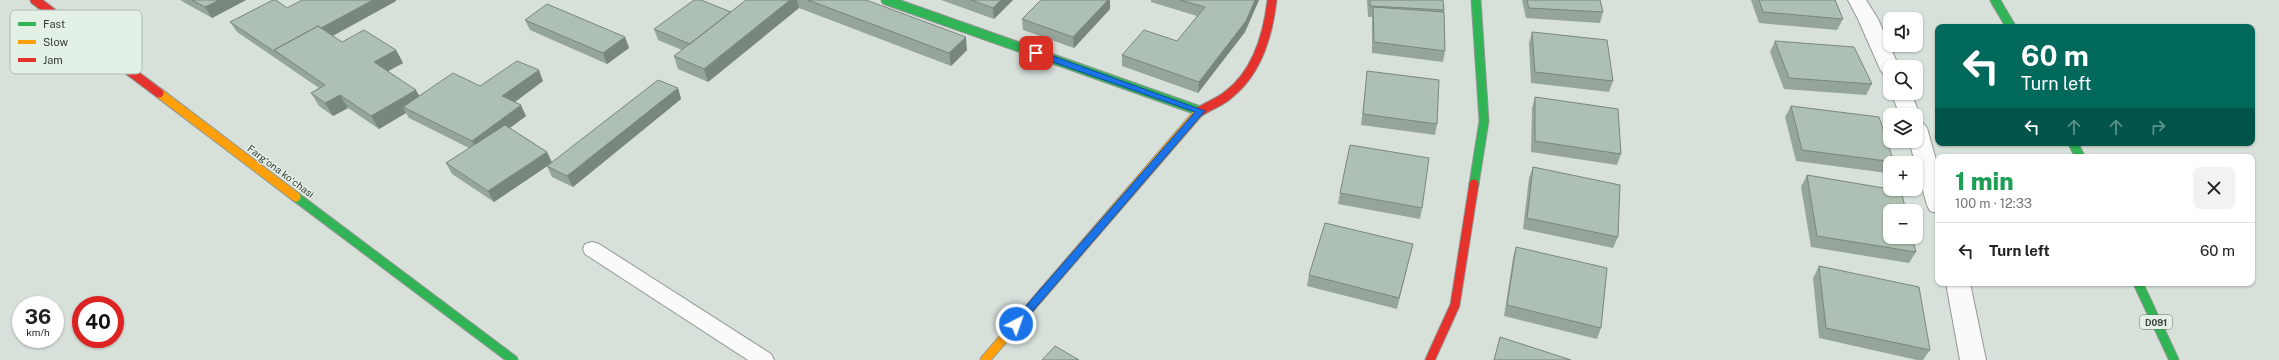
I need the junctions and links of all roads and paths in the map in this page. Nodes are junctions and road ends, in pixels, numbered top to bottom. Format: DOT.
graph roads {
  1 [pos="35,0"];
  2 [pos="886,0"];
  3 [pos="1272,0"];
  4 [pos="1476,0"];
  5 [pos="1856,0"];
  6 [pos="1995,0"];
  7 [pos="48,10"];
  8 [pos="2009,24"];
  9 [pos="1886,60"];
  10 [pos="133,74"];
  11 [pos="1200,111"];
  12 [pos="1922,148"];
  13 [pos="1935,194"];
  14 [pos="592,249"];
  15 [pos="1959,286"];
  16 [pos="2139,286"];
  17 [pos="513,360"];
  18 [pos="764,360"];
  19 [pos="985,360"];
  20 [pos="1430,360"];
  21 [pos="1973,360"];
  22 [pos="2174,360"];
  1 -- 7 [label="street, Fargʻona koʻchasi"];
  2 -- 11 [label="street"];
  3 -- 11 [label="street"];
  4 -- 20 [label="street"];
  5 -- 9 [label="street"];
  6 -- 8 [label="street"];
  10 -- 17 [label="street, Fargʻona koʻchasi"];
  11 -- 19 [label="street"];
  12 -- 13 [label="street"];
  14 -- 18 [label="lane"];
  15 -- 21 [label="street"];
  16 -- 22 [label="street, D091"];
}
